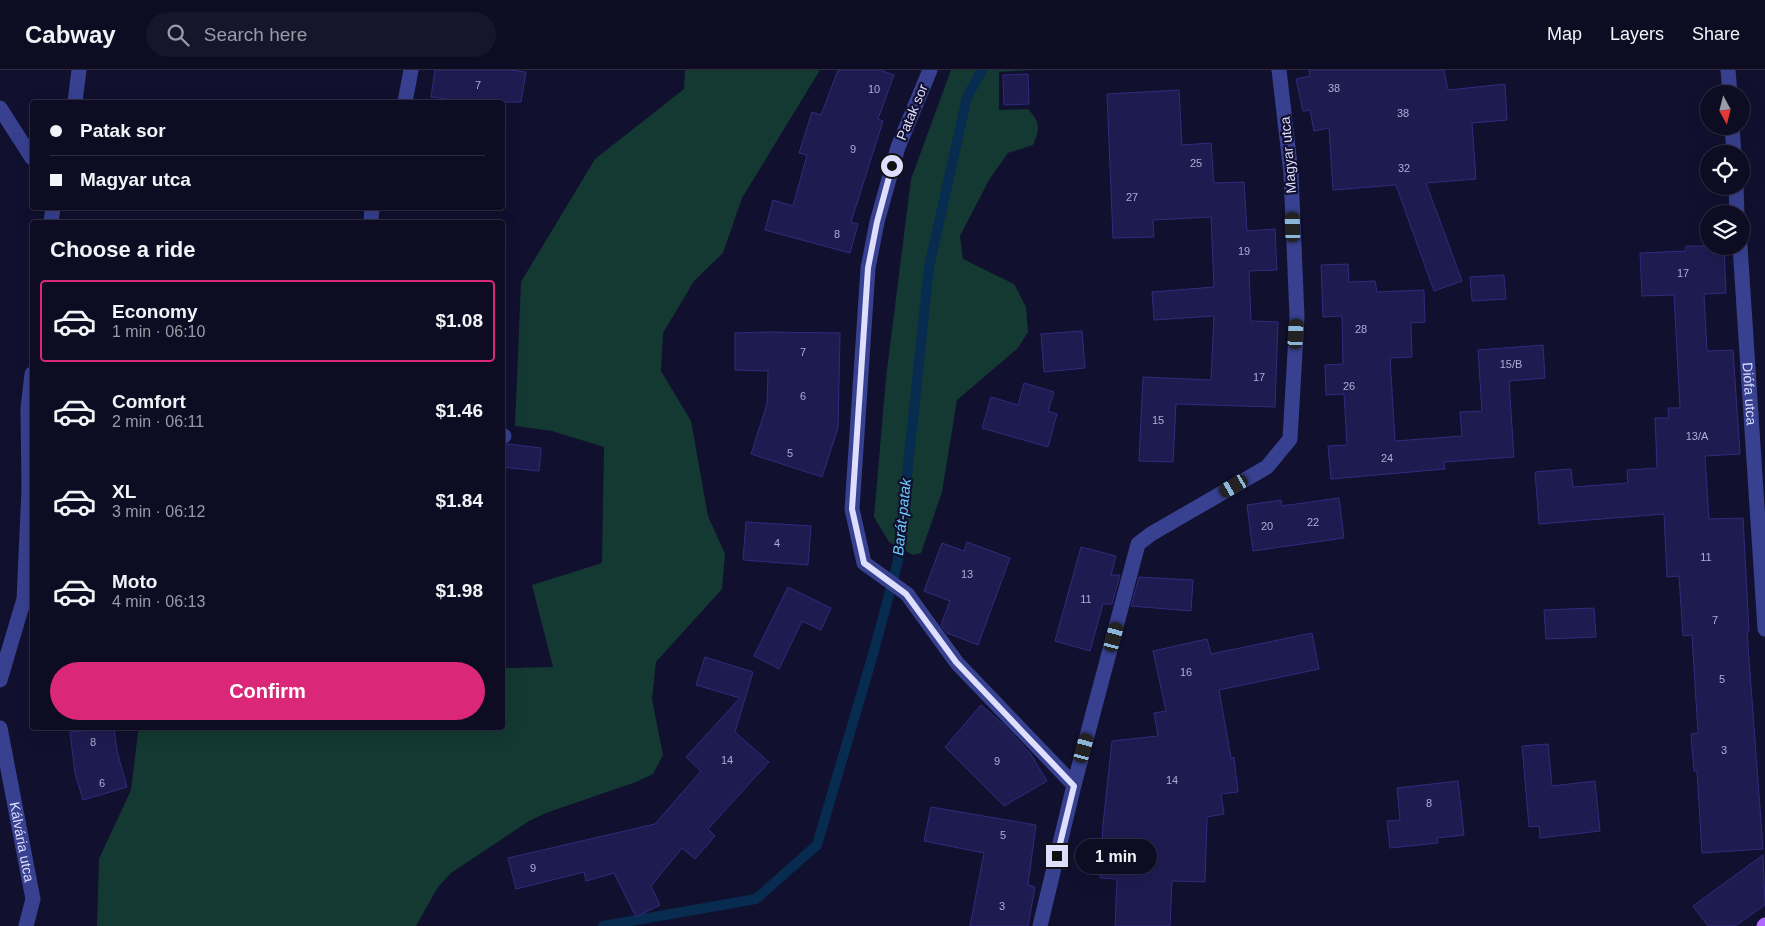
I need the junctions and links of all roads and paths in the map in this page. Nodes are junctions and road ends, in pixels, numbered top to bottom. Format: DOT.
graph roads {
  1 [pos="80,70"];
  2 [pos="411,70"];
  3 [pos="930,70"];
  4 [pos="1279,70"];
  5 [pos="1728,70"];
  6 [pos="1729,85"];
  7 [pos="75,100"];
  8 [pos="405,100"];
  9 [pos="0,108"];
  10 [pos="30,155"];
  11 [pos="1741,255"];
  12 [pos="30,391"];
  13 [pos="1765,629"];
  14 [pos="0,680"];
  15 [pos="0,728"];
  16 [pos="1074,786"];
  17 [pos="26,926"];
  18 [pos="1040,926"];
  1 -- 7 [label="street"];
  2 -- 8 [label="street"];
  3 -- 16 [label="street, Patak sor"];
  4 -- 16 [label="street, Magyar utca"];
  5 -- 6 [label="street"];
  9 -- 10 [label="street"];
  11 -- 13 [label="street, Diófa utca"];
  12 -- 14 [label="street"];
  15 -- 17 [label="street, Kálvária utca"];
  16 -- 18 [label="street, Magyar utca"];
}
